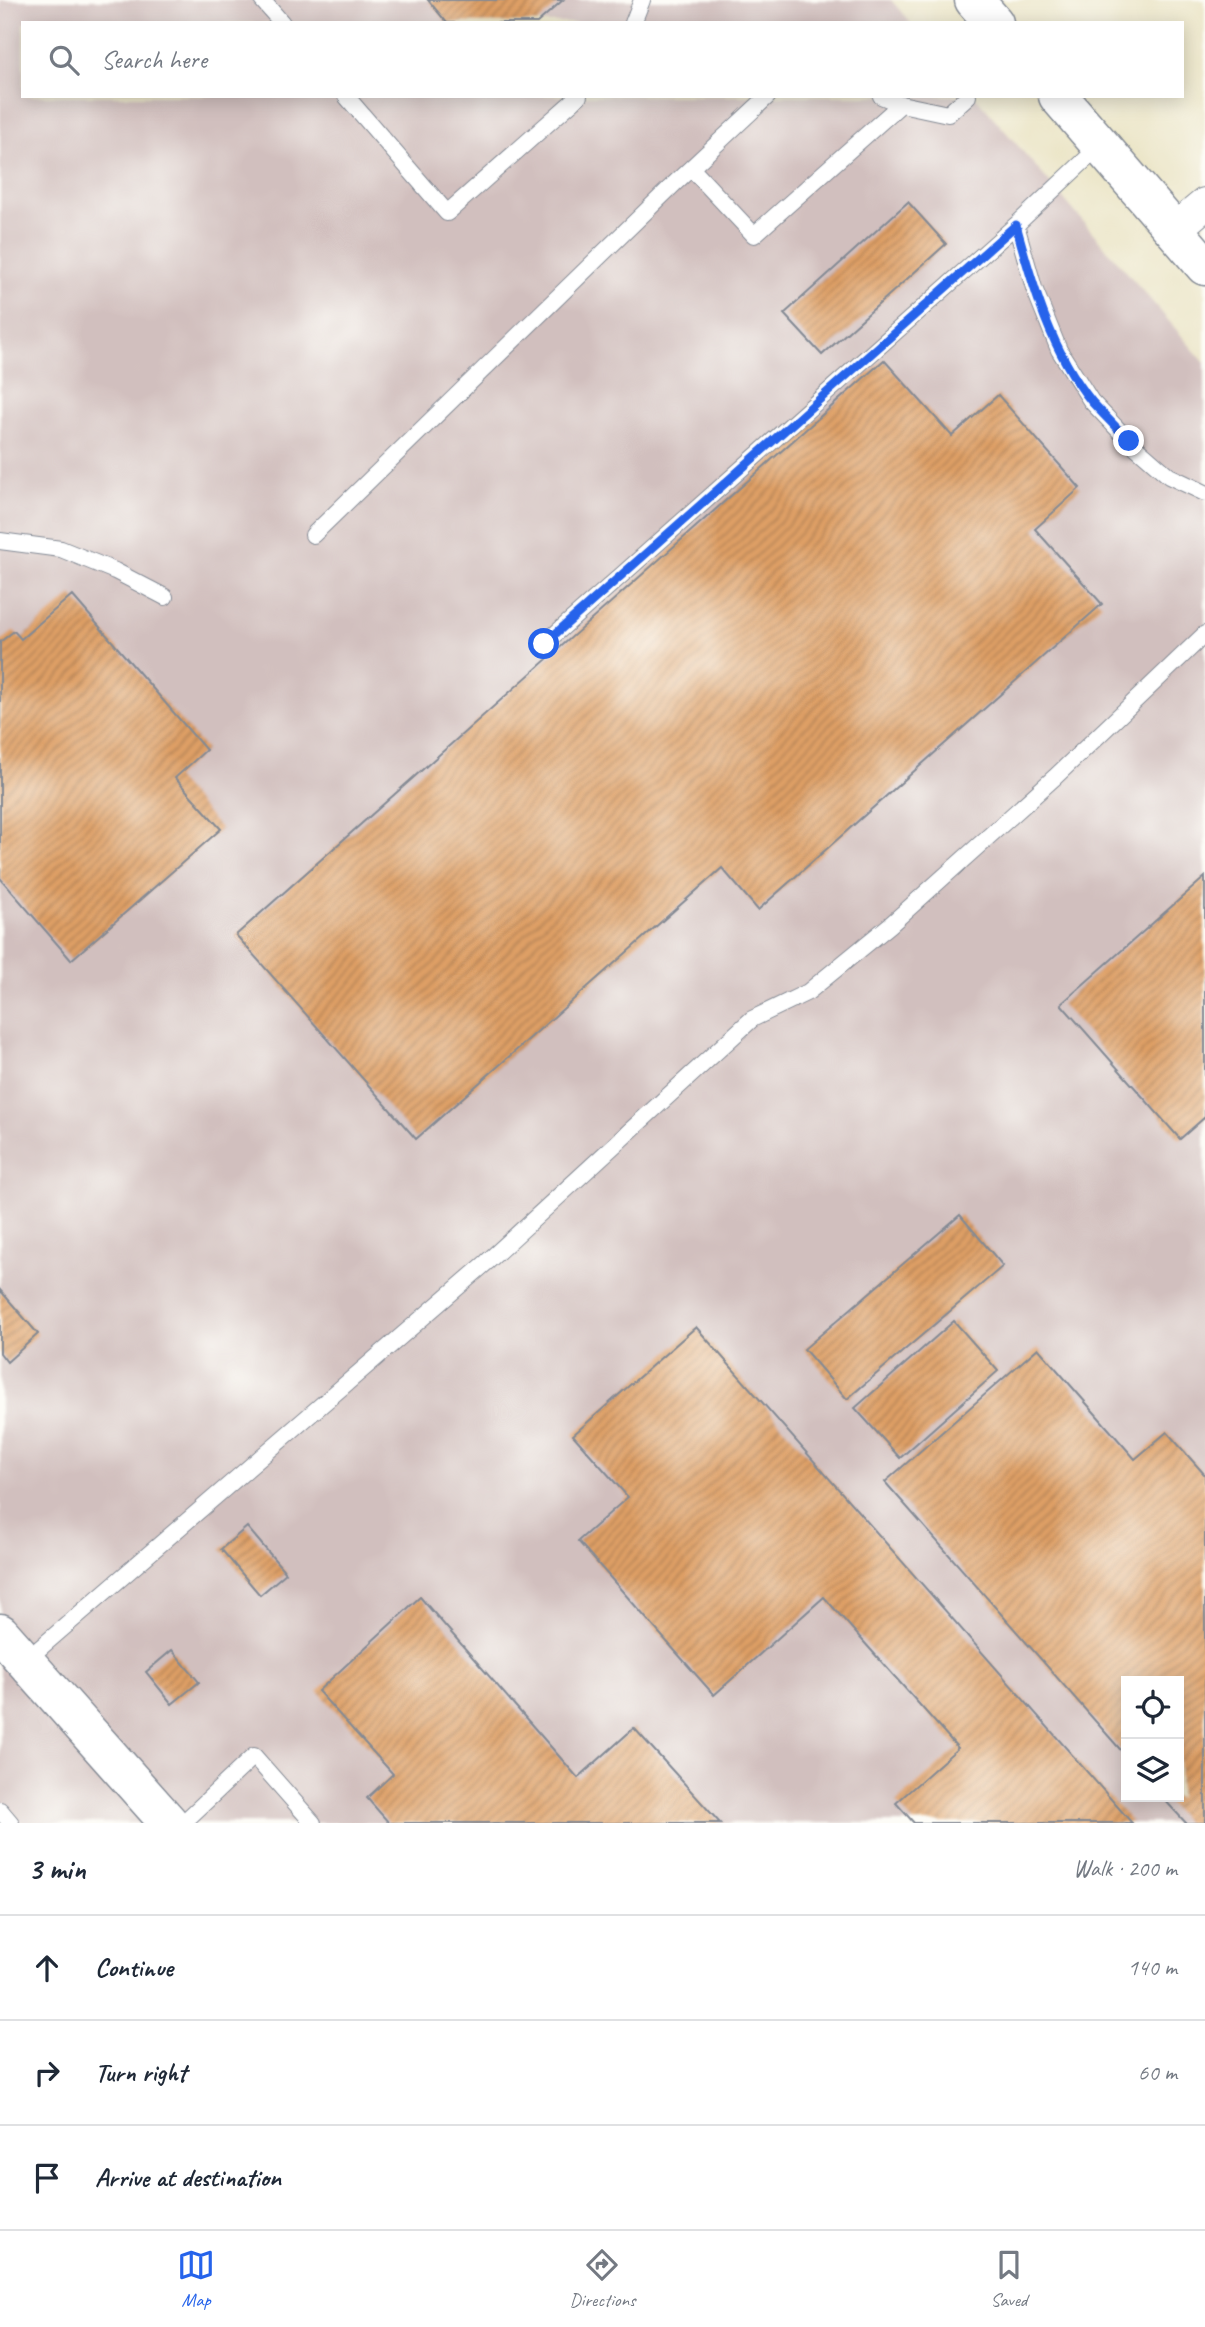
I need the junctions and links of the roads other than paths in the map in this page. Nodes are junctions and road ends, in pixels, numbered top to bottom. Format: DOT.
graph roads {
  1 [pos="262,0"];
  2 [pos="642,0"];
  3 [pos="974,0"];
  4 [pos="280,21"];
  5 [pos="635,21"];
  6 [pos="992,21"];
  7 [pos="348,98"];
  8 [pos="577,98"];
  9 [pos="766,98"];
  10 [pos="886,98"];
  11 [pos="966,98"];
  12 [pos="1060,98"];
  13 [pos="901,104"];
  14 [pos="1101,145"];
  15 [pos="691,168"];
  16 [pos="1205,204"];
  17 [pos="1016,225"];
  18 [pos="1174,230"];
  19 [pos="1205,266"];
  20 [pos="1205,493"];
  21 [pos="313,535"];
  22 [pos="0,541"];
  23 [pos="165,597"];
  24 [pos="1205,634"];
  25 [pos="544,644"];
  26 [pos="0,1633"];
  27 [pos="25,1661"];
  28 [pos="0,1810"];
  29 [pos="10,1823"];
  30 [pos="169,1823"];
  31 [pos="183,1823"];
  32 [pos="313,1823"];
  1 -- 4 [label="lane"];
  2 -- 5 [label="lane"];
  3 -- 6 [label="main road"];
  7 -- 8 [label="lane"];
  9 -- 15 [label="lane"];
  10 -- 13 [label="lane"];
  11 -- 13 [label="lane"];
  12 -- 14 [label="main road"];
  13 -- 15 [label="lane"];
  14 -- 17 [label="lane"];
  14 -- 18 [label="main road"];
  15 -- 21 [label="lane"];
  16 -- 18 [label="street"];
  17 -- 20 [label="lane"];
  17 -- 25 [label="lane"];
  18 -- 19 [label="main road"];
  22 -- 23 [label="lane"];
  24 -- 27 [label="lane"];
  26 -- 27 [label="main road"];
  27 -- 30 [label="main road"];
  28 -- 29 [label="lane"];
  31 -- 32 [label="lane"];
}
